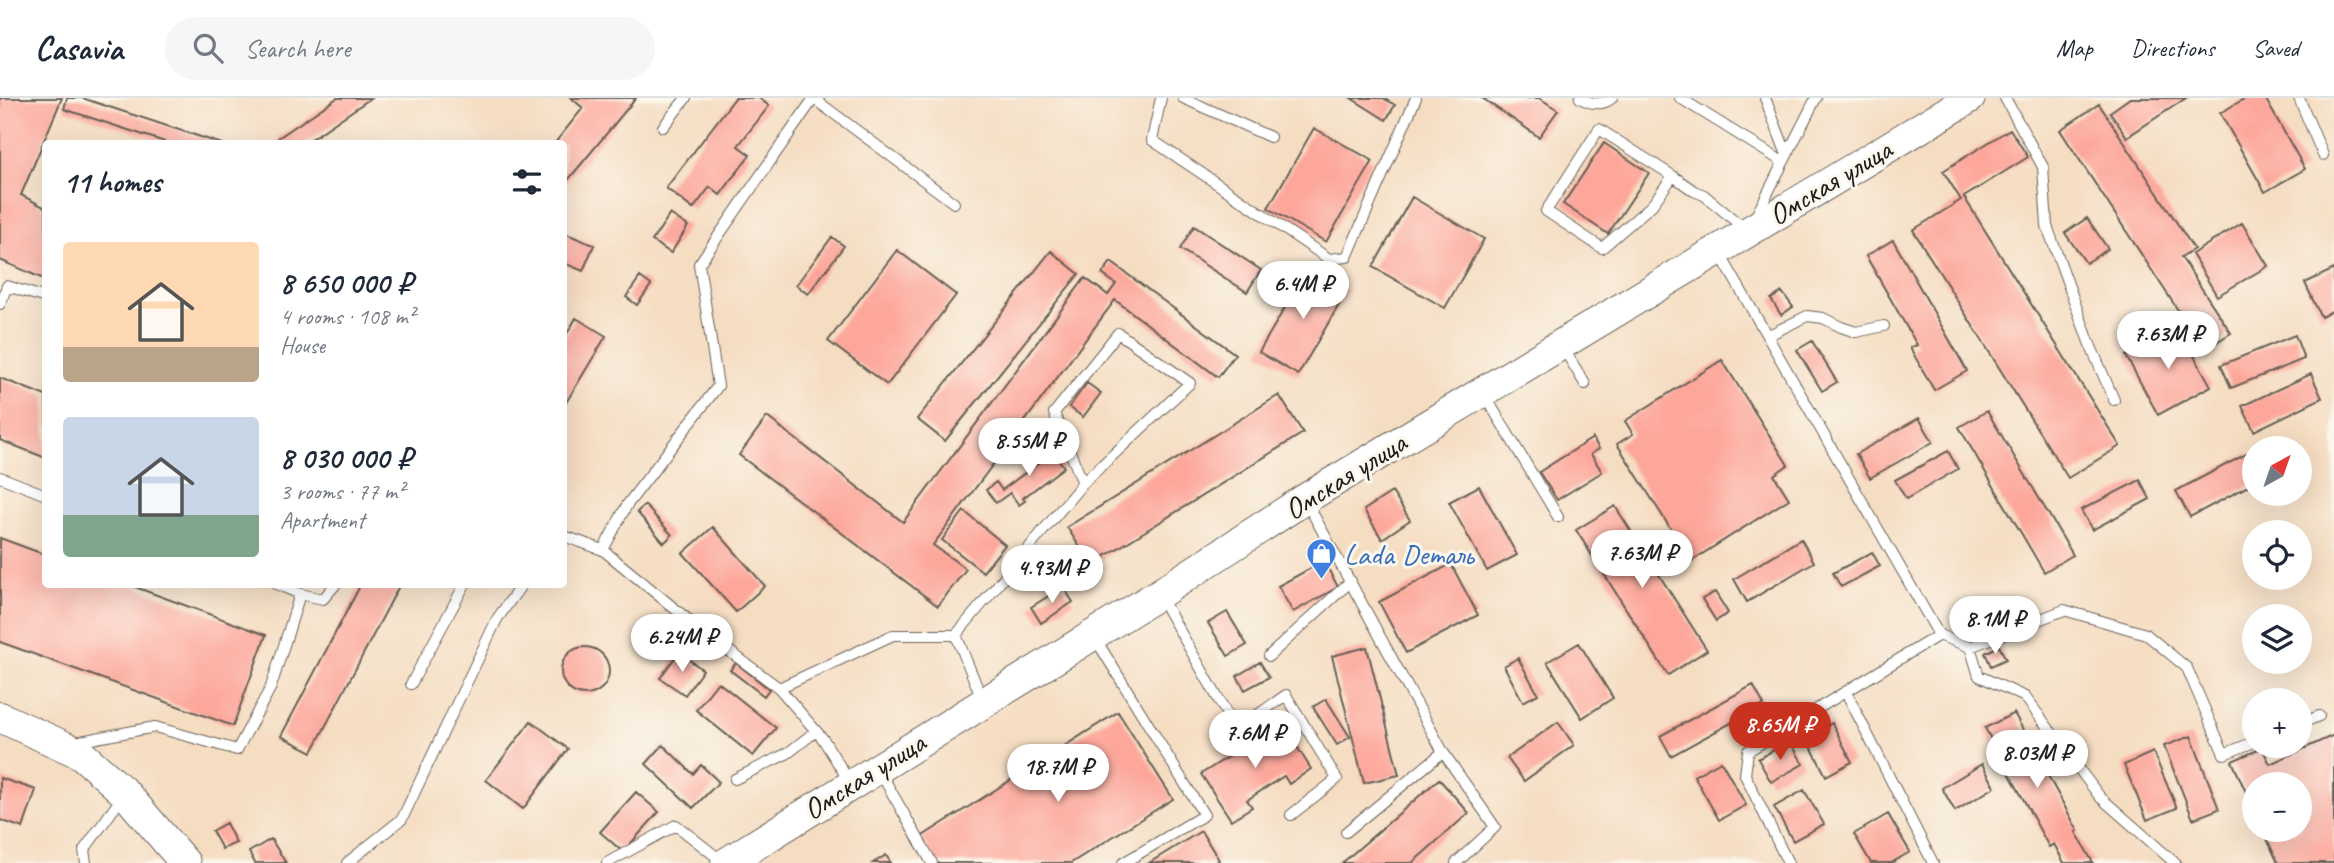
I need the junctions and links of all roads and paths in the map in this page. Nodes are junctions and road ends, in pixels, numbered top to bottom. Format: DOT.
graph roads {
  1 [pos="686,98"];
  2 [pos="813,98"];
  3 [pos="1161,98"];
  4 [pos="1183,98"];
  5 [pos="1416,98"];
  6 [pos="1580,98"];
  7 [pos="1612,98"];
  8 [pos="1680,98"];
  9 [pos="1765,98"];
  10 [pos="1816,98"];
  11 [pos="1970,98"];
  12 [pos="2005,98"];
  13 [pos="2299,98"];
  14 [pos="663,127"];
  15 [pos="1270,137"];
  16 [pos="2323,155"];
  17 [pos="1785,159"];
  18 [pos="1674,176"];
  19 [pos="954,203"];
  20 [pos="1748,232"];
  21 [pos="1718,250"];
  22 [pos="3,285"];
  23 [pos="42,297"];
  24 [pos="0,304"];
  25 [pos="1884,326"];
  26 [pos="1767,336"];
  27 [pos="1562,344"];
  28 [pos="1585,384"];
  29 [pos="1482,392"];
  30 [pos="2115,400"];
  31 [pos="0,477"];
  32 [pos="1083,483"];
  33 [pos="42,493"];
  34 [pos="1305,499"];
  35 [pos="1558,517"];
  36 [pos="567,537"];
  37 [pos="603,550"];
  38 [pos="1351,581"];
  39 [pos="286,588"];
  40 [pos="333,588"];
  41 [pos="464,588"];
  42 [pos="519,588"];
  43 [pos="300,594"];
  44 [pos="1159,594"];
  45 [pos="956,635"];
  46 [pos="1093,635"];
  47 [pos="1939,635"];
  48 [pos="1970,647"];
  49 [pos="1269,656"];
  50 [pos="411,684"];
  51 [pos="779,688"];
  52 [pos="1846,692"];
  53 [pos="984,703"];
  54 [pos="2319,716"];
  55 [pos="0,717"];
  56 [pos="2312,719"];
  57 [pos="816,731"];
  58 [pos="61,745"];
  59 [pos="2242,747"];
  60 [pos="1443,752"];
  61 [pos="877,768"];
  62 [pos="735,779"];
  63 [pos="851,785"];
  64 [pos="125,793"];
  65 [pos="1291,815"];
  66 [pos="1346,832"];
  67 [pos="86,863"];
  68 [pos="184,863"];
  69 [pos="346,863"];
  70 [pos="607,863"];
  71 [pos="725,863"];
  72 [pos="932,863"];
  73 [pos="1122,863"];
  74 [pos="1456,863"];
  75 [pos="1788,863"];
  76 [pos="1933,863"];
  77 [pos="2175,863"];
  1 -- 14 [label="lane"];
  2 -- 19 [label="lane"];
  2 -- 37 [label="lane"];
  3 -- 5 [label="lane"];
  4 -- 15 [label="lane"];
  6 -- 7 [label="lane"];
  8 -- 17 [label="lane"];
  9 -- 17 [label="lane"];
  10 -- 17 [label="lane"];
  11 -- 20 [label="main road, Омская улица"];
  12 -- 30 [label="lane"];
  13 -- 16 [label="lane"];
  17 -- 20 [label="lane"];
  18 -- 18 [label="lane"];
  18 -- 20 [label="lane"];
  20 -- 21 [label="main road, Омская улица"];
  21 -- 26 [label="lane"];
  21 -- 27 [label="main road, Омская улица"];
  22 -- 23 [label="lane"];
  22 -- 24 [label="lane"];
  25 -- 26 [label="lane"];
  26 -- 47 [label="lane"];
  27 -- 28 [label="lane"];
  27 -- 29 [label="main road, Омская улица"];
  29 -- 34 [label="main road, Омская улица"];
  29 -- 35 [label="lane"];
  31 -- 33 [label="lane"];
  32 -- 32 [label="lane"];
  32 -- 45 [label="lane"];
  34 -- 38 [label="lane"];
  34 -- 44 [label="main road, Омская улица"];
  36 -- 37 [label="lane"];
  37 -- 51 [label="lane"];
  38 -- 49 [label="lane"];
  38 -- 60 [label="lane"];
  39 -- 43 [label="lane"];
  40 -- 43 [label="lane"];
  41 -- 50 [label="lane"];
  42 -- 69 [label="lane"];
  43 -- 58 [label="lane"];
  44 -- 46 [label="main road, Омская улица"];
  44 -- 65 [label="lane"];
  45 -- 51 [label="lane"];
  45 -- 53 [label="lane"];
  46 -- 53 [label="main road, Омская улица"];
  46 -- 73 [label="lane"];
  47 -- 48 [label="lane"];
  47 -- 52 [label="lane"];
  48 -- 59 [label="lane"];
  48 -- 77 [label="lane"];
  51 -- 57 [label="lane"];
  52 -- 75 [label="lane"];
  52 -- 76 [label="lane"];
  53 -- 61 [label="main road, Омская улица"];
  54 -- 56 [label="lane"];
  55 -- 58 [label="main road"];
  57 -- 62 [label="lane"];
  57 -- 63 [label="lane"];
  58 -- 64 [label="main road"];
  60 -- 66 [label="lane"];
  60 -- 74 [label="lane"];
  61 -- 63 [label="main road, Омская улица"];
  61 -- 72 [label="lane"];
  63 -- 71 [label="main road, Омская улица"];
  64 -- 67 [label="lane"];
  64 -- 68 [label="main road"];
  70 -- 71 [label="lane"];
}
